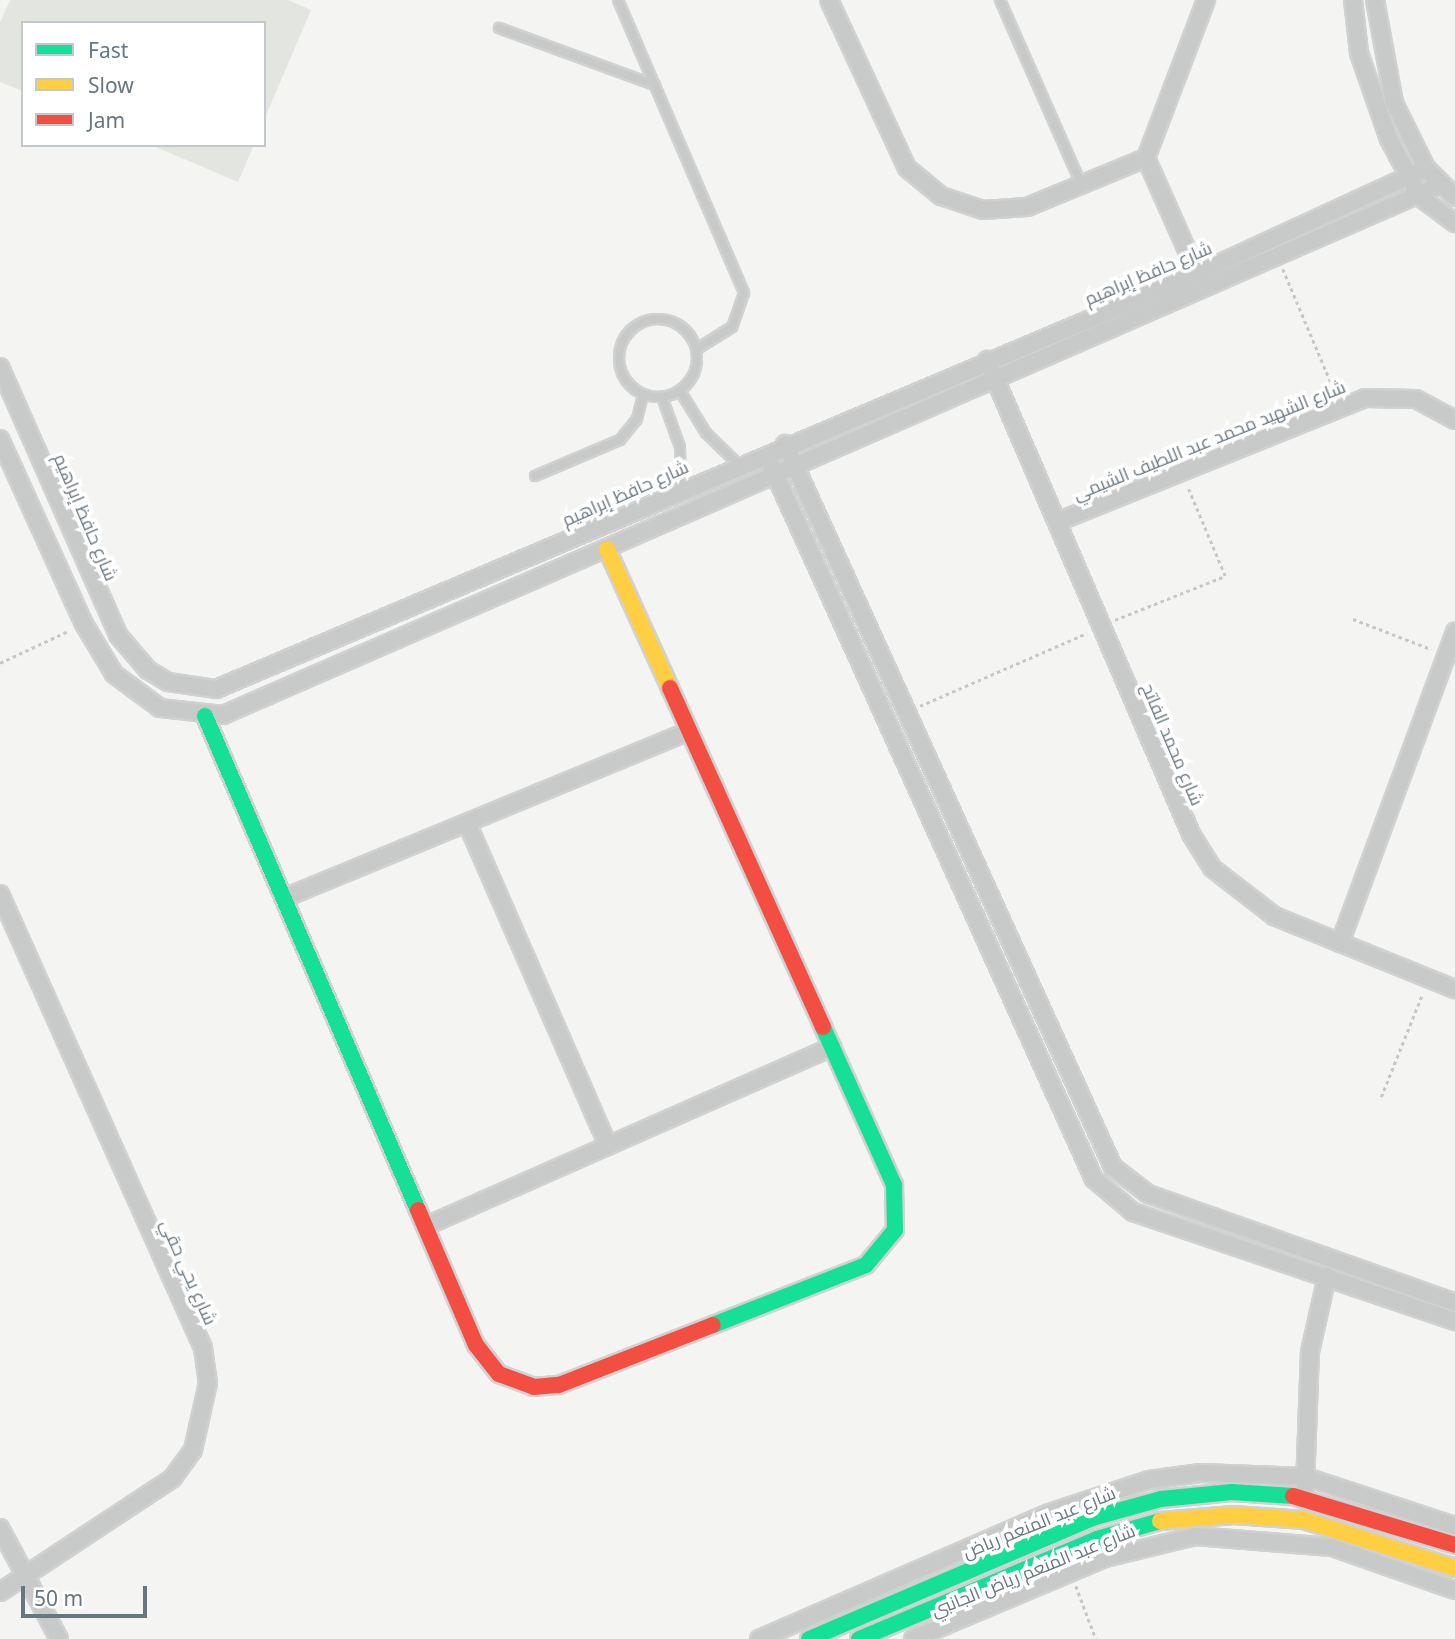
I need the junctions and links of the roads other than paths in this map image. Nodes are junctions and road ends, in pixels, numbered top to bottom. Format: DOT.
graph roads {
  1 [pos="618,0"];
  2 [pos="829,0"];
  3 [pos="1000,0"];
  4 [pos="1206,0"];
  5 [pos="1353,0"];
  6 [pos="1374,0"];
  7 [pos="499,28"];
  8 [pos="655,85"];
  9 [pos="1146,158"];
  10 [pos="1426,168"];
  11 [pos="1408,180"];
  12 [pos="1081,184"];
  13 [pos="1440,186"];
  14 [pos="1420,197"];
  15 [pos="1455,197"];
  16 [pos="1455,223"];
  17 [pos="1197,274"];
  18 [pos="1205,292"];
  19 [pos="697,349"];
  20 [pos="987,360"];
  21 [pos="0,367"];
  22 [pos="996,380"];
  23 [pos="680,391"];
  24 [pos="643,395"];
  25 [pos="662,397"];
  26 [pos="1455,420"];
  27 [pos="0,439"];
  28 [pos="785,444"];
  29 [pos="766,452"];
  30 [pos="738,464"];
  31 [pos="794,466"];
  32 [pos="776,474"];
  33 [pos="535,476"];
  34 [pos="681,489"];
  35 [pos="62,508"];
  36 [pos="35,522"];
  37 [pos="1057,522"];
  38 [pos="607,549"];
  39 [pos="399,613"];
  40 [pos="1455,632"];
  41 [pos="408,637"];
  42 [pos="205,716"];
  43 [pos="690,731"];
  44 [pos="467,822"];
  45 [pos="0,894"];
  46 [pos="284,898"];
  47 [pos="1340,943"];
  48 [pos="1455,989"];
  49 [pos="832,1047"];
  50 [pos="1094,1135"];
  51 [pos="1076,1142"];
  52 [pos="608,1146"];
  53 [pos="426,1226"];
  54 [pos="1275,1239"];
  55 [pos="1269,1257"];
  56 [pos="1327,1276"];
  57 [pos="1455,1303"];
  58 [pos="1455,1321"];
  59 [pos="1306,1477"];
  60 [pos="1304,1497"];
  61 [pos="1049,1513"];
  62 [pos="1455,1526"];
  63 [pos="0,1528"];
  64 [pos="1058,1532"];
  65 [pos="1455,1545"];
  66 [pos="1455,1568"];
  67 [pos="26,1577"];
  68 [pos="1455,1590"];
  69 [pos="0,1592"];
  70 [pos="792,1632"];
  71 [pos="59,1639"];
  72 [pos="759,1639"];
  73 [pos="809,1639"];
  74 [pos="859,1639"];
  75 [pos="913,1639"];
  1 -- 8 [label="lane"];
  2 -- 12 [label="street"];
  3 -- 12 [label="lane"];
  4 -- 9 [label="street"];
  5 -- 11 [label="street"];
  6 -- 10 [label="street"];
  7 -- 8 [label="lane"];
  8 -- 19 [label="lane"];
  9 -- 12 [label="street"];
  9 -- 17 [label="street"];
  10 -- 11 [label="street, شارع حافظ إبراهيم"];
  10 -- 13 [label="street"];
  11 -- 14 [label="street"];
  11 -- 17 [label="street, شارع حافظ إبراهيم"];
  13 -- 14 [label="street"];
  13 -- 15 [label="street"];
  14 -- 16 [label="street"];
  14 -- 18 [label="street"];
  17 -- 18 [label="street"];
  17 -- 20 [label="street, شارع حافظ إبراهيم"];
  18 -- 22 [label="street"];
  19 -- 23 [label="lane"];
  19 -- 24 [label="lane"];
  20 -- 22 [label="street, شارع محمد الفاتح"];
  20 -- 28 [label="street, شارع حافظ إبراهيم"];
  21 -- 35 [label="street, شارع حافظ إبراهيم"];
  22 -- 31 [label="street"];
  22 -- 37 [label="street, شارع محمد الفاتح"];
  23 -- 25 [label="lane"];
  23 -- 30 [label="lane"];
  24 -- 25 [label="lane"];
  24 -- 33 [label="lane"];
  25 -- 34 [label="lane"];
  26 -- 37 [label="street, شارع الشهيد محمد عبد اللطيف الشيمي"];
  27 -- 36 [label="street"];
  28 -- 29 [label="street, شارع حافظ إبراهيم"];
  28 -- 31 [label="street"];
  29 -- 30 [label="street, شارع حافظ إبراهيم"];
  29 -- 32 [label="street"];
  30 -- 34 [label="street, شارع حافظ إبراهيم"];
  31 -- 32 [label="street"];
  31 -- 50 [label="street"];
  32 -- 38 [label="street"];
  32 -- 51 [label="street"];
  34 -- 39 [label="street, شارع حافظ إبراهيم"];
  35 -- 36 [label="street"];
  35 -- 39 [label="street, شارع حافظ إبراهيم"];
  36 -- 42 [label="street"];
  37 -- 47 [label="street, شارع محمد الفاتح"];
  38 -- 41 [label="street"];
  38 -- 43 [label="street"];
  39 -- 41 [label="street"];
  40 -- 47 [label="street"];
  41 -- 42 [label="street"];
  42 -- 46 [label="street"];
  43 -- 44 [label="street"];
  43 -- 49 [label="street"];
  44 -- 46 [label="street"];
  44 -- 52 [label="street"];
  45 -- 67 [label="street, شارع يحي حقي"];
  46 -- 53 [label="street"];
  47 -- 48 [label="street, شارع محمد الفاتح"];
  49 -- 52 [label="street"];
  49 -- 53 [label="street"];
  50 -- 51 [label="street"];
  50 -- 54 [label="street"];
  51 -- 55 [label="street"];
  52 -- 53 [label="street"];
  54 -- 55 [label="street"];
  54 -- 57 [label="street"];
  55 -- 56 [label="street"];
  56 -- 58 [label="street"];
  56 -- 59 [label="street"];
  59 -- 60 [label="street"];
  59 -- 61 [label="street"];
  59 -- 62 [label="street"];
  60 -- 64 [label="street, شارع عبد المنعم رياض"];
  60 -- 65 [label="street, شارع عبد المنعم رياض"];
  61 -- 64 [label="street"];
  61 -- 70 [label="street"];
  63 -- 67 [label="street"];
  64 -- 73 [label="street, شارع عبد المنعم رياض"];
  66 -- 74 [label="street"];
  67 -- 69 [label="street, شارع يحي حقي"];
  67 -- 71 [label="street"];
  68 -- 75 [label="street, شارع عبد المنعم رياض الجانبي"];
  70 -- 72 [label="street"];
}
